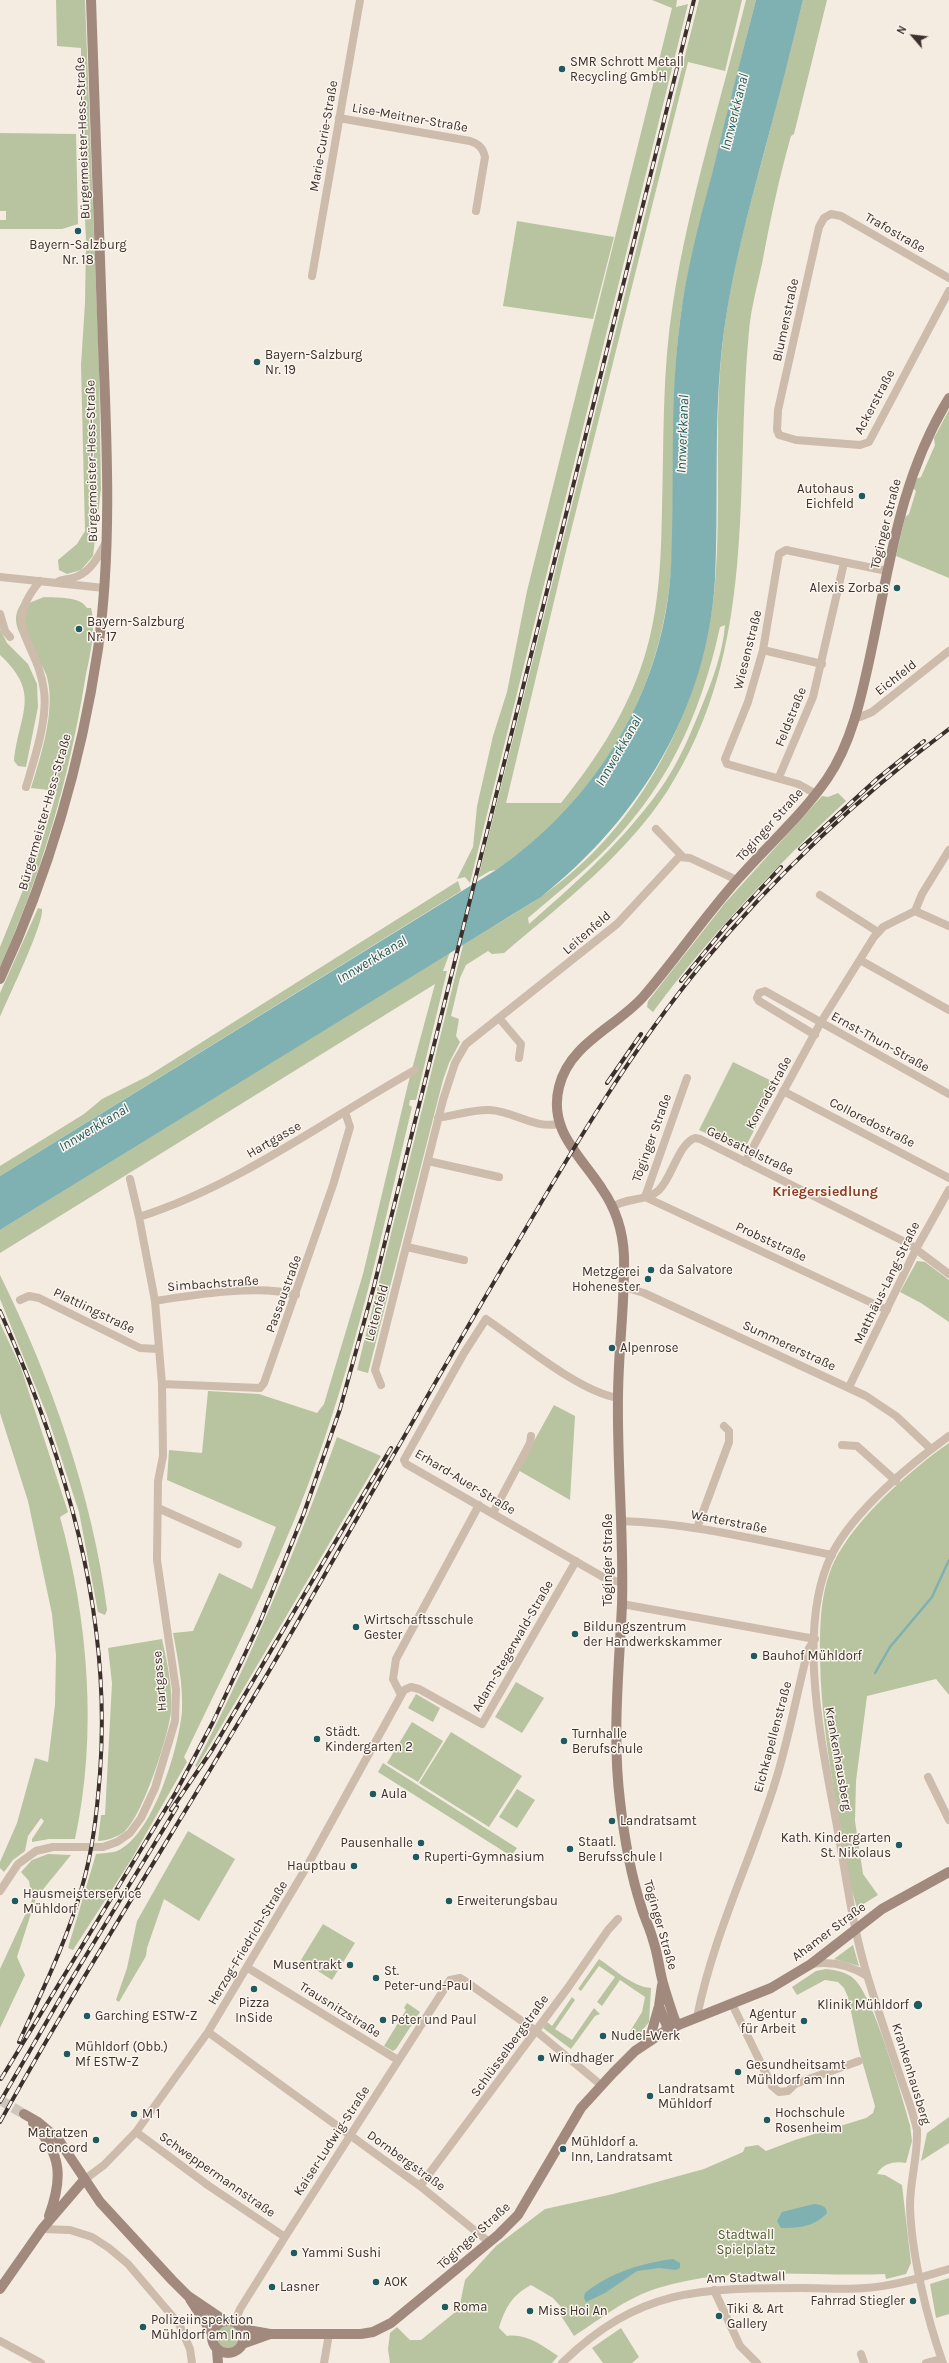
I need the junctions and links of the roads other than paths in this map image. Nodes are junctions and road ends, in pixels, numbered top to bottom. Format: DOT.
graph roads {
  1 [pos="91,0"];
  2 [pos="360,0"];
  3 [pos="339,118"];
  4 [pos="476,211"];
  5 [pos="827,215"];
  6 [pos="312,276"];
  7 [pos="949,278"];
  8 [pos="949,291"];
  9 [pos="949,398"];
  10 [pos="777,433"];
  11 [pos="107,540"];
  12 [pos="844,563"];
  13 [pos="887,571"];
  14 [pos="0,577"];
  15 [pos="40,581"];
  16 [pos="55,582"];
  17 [pos="104,588"];
  18 [pos="20,596"];
  19 [pos="0,614"];
  20 [pos="10,616"];
  21 [pos="20,646"];
  22 [pos="763,650"];
  23 [pos="949,651"];
  24 [pos="822,664"];
  25 [pos="854,716"];
  26 [pos="779,778"];
  27 [pos="26,787"];
  28 [pos="816,794"];
  29 [pos="656,830"];
  30 [pos="949,850"];
  31 [pos="682,856"];
  32 [pos="737,880"];
  33 [pos="820,895"];
  34 [pos="915,911"];
  35 [pos="949,926"];
  36 [pos="878,932"];
  37 [pos="860,960"];
  38 [pos="0,979"];
  39 [pos="949,1010"];
  40 [pos="499,1018"];
  41 [pos="821,1022"];
  42 [pos="814,1035"];
  43 [pos="519,1058"];
  44 [pos="415,1070"];
  45 [pos="688,1078"];
  46 [pos="783,1091"];
  47 [pos="949,1094"];
  48 [pos="345,1112"];
  49 [pos="438,1118"];
  50 [pos="558,1124"];
  51 [pos="428,1161"];
  52 [pos="744,1162"];
  53 [pos="499,1177"];
  54 [pos="949,1178"];
  55 [pos="130,1180"];
  56 [pos="949,1190"];
  57 [pos="644,1197"];
  58 [pos="613,1207"];
  59 [pos="139,1217"];
  60 [pos="407,1247"];
  61 [pos="916,1249"];
  62 [pos="464,1260"];
  63 [pos="949,1274"];
  64 [pos="624,1287"];
  65 [pos="296,1295"];
  66 [pos="20,1300"];
  67 [pos="155,1300"];
  68 [pos="887,1310"];
  69 [pos="158,1349"];
  70 [pos="162,1384"];
  71 [pos="381,1384"];
  72 [pos="849,1388"];
  73 [pos="618,1398"];
  74 [pos="724,1426"];
  75 [pos="531,1436"];
  76 [pos="949,1436"];
  77 [pos="842,1445"];
  78 [pos="931,1449"];
  79 [pos="896,1481"];
  80 [pos="479,1505"];
  81 [pos="158,1508"];
  82 [pos="493,1513"];
  83 [pos="621,1521"];
  84 [pos="697,1528"];
  85 [pos="238,1544"];
  86 [pos="832,1555"];
  87 [pos="576,1561"];
  88 [pos="622,1583"];
  89 [pos="622,1604"];
  90 [pos="815,1639"];
  91 [pos="401,1695"];
  92 [pos="928,1777"];
  93 [pos="949,1820"];
  94 [pos="949,1872"];
  95 [pos="0,1891"];
  96 [pos="618,1919"];
  97 [pos="856,1927"];
  98 [pos="811,1964"];
  99 [pos="248,1968"];
  100 [pos="867,1976"];
  101 [pos="662,1981"];
  102 [pos="732,2004"];
  103 [pos="659,2006"];
  104 [pos="697,2017"];
  105 [pos="672,2028"];
  106 [pos="536,2031"];
  107 [pos="208,2032"];
  108 [pos="649,2041"];
  109 [pos="398,2060"];
  110 [pos="859,2061"];
  111 [pos="601,2085"];
  112 [pos="136,2132"];
  113 [pos="350,2135"];
  114 [pos="84,2180"];
  115 [pos="420,2186"];
  116 [pos="44,2226"];
  117 [pos="285,2237"];
  118 [pos="489,2242"];
  119 [pos="949,2269"];
  120 [pos="920,2277"];
  121 [pos="0,2289"];
  122 [pos="714,2290"];
  123 [pos="188,2296"];
  124 [pos="234,2324"];
  125 [pos="212,2333"];
  126 [pos="270,2334"];
  127 [pos="328,2334"];
  128 [pos="0,2341"];
  129 [pos="242,2344"];
  130 [pos="217,2350"];
  131 [pos="233,2353"];
  132 [pos="861,2354"];
  133 [pos="942,2361"];
  134 [pos="41,2363"];
  135 [pos="192,2363"];
  136 [pos="218,2363"];
  137 [pos="229,2363"];
  138 [pos="324,2363"];
  139 [pos="562,2363"];
  140 [pos="757,2363"];
  141 [pos="864,2363"];
  142 [pos="926,2363"];
  1 -- 11 [label="street, Bürgermeister-Hess-Straße"];
  2 -- 3 [label="street, Marie-Curie-Straße"];
  3 -- 4 [label="street, Lise-Meitner-Straße"];
  3 -- 6 [label="street, Marie-Curie-Straße"];
  5 -- 7 [label="street, Trafostraße"];
  5 -- 10 [label="street, Blumenstraße"];
  8 -- 10 [label="street, Ackerstraße"];
  9 -- 13 [label="street, Töginger Straße"];
  11 -- 16 [label="street"];
  11 -- 17 [label="street, Bürgermeister-Hess-Straße"];
  12 -- 13 [label="street, Wiesenstraße"];
  12 -- 22 [label="street, Wiesenstraße"];
  12 -- 24 [label="street, Feldstraße"];
  13 -- 25 [label="street, Töginger Straße"];
  14 -- 15 [label="street"];
  15 -- 16 [label="street"];
  15 -- 18 [label="street"];
  16 -- 17 [label="street"];
  17 -- 38 [label="street, Bürgermeister-Hess-Straße"];
  19 -- 20 [label="street"];
  21 -- 27 [label="street"];
  22 -- 24 [label="street"];
  22 -- 26 [label="street, Wiesenstraße"];
  23 -- 25 [label="street, Eichfeld"];
  24 -- 26 [label="street, Feldstraße"];
  25 -- 28 [label="street, Töginger Straße"];
  26 -- 28 [label="street, Wiesenstraße"];
  28 -- 32 [label="street, Töginger Straße"];
  29 -- 31 [label="street"];
  30 -- 34 [label="street"];
  31 -- 32 [label="street"];
  31 -- 40 [label="street, Leitenfeld"];
  32 -- 50 [label="street, Töginger Straße"];
  33 -- 36 [label="street"];
  34 -- 35 [label="street"];
  34 -- 36 [label="street, Konradstraße"];
  36 -- 37 [label="street, Konradstraße"];
  37 -- 39 [label="street"];
  37 -- 41 [label="street, Konradstraße"];
  40 -- 43 [label="street"];
  40 -- 49 [label="street, Leitenfeld"];
  41 -- 42 [label="street, Konradstraße"];
  41 -- 42 [label="street"];
  41 -- 47 [label="street, Ernst-Thun-Straße"];
  42 -- 46 [label="street, Konradstraße"];
  44 -- 48 [label="street, Hartgasse"];
  45 -- 57 [label="street, Töginger Straße"];
  46 -- 52 [label="street, Konradstraße"];
  46 -- 54 [label="street, Colloredostraße"];
  48 -- 59 [label="street, Hartgasse"];
  48 -- 65 [label="street, Passaustraße"];
  49 -- 50 [label="street"];
  49 -- 51 [label="street, Leitenfeld"];
  50 -- 58 [label="street, Töginger Straße"];
  51 -- 53 [label="street"];
  51 -- 60 [label="street, Leitenfeld"];
  52 -- 57 [label="street, Gebsattelstraße"];
  52 -- 61 [label="street, Gebsattelstraße"];
  55 -- 59 [label="street, Hartgasse"];
  56 -- 61 [label="street, Matthäus-Lang-Straße"];
  57 -- 58 [label="street, Töginger Straße"];
  57 -- 68 [label="street, Probststraße"];
  58 -- 64 [label="street, Töginger Straße"];
  59 -- 67 [label="street, Hartgasse"];
  60 -- 62 [label="street"];
  60 -- 71 [label="street, Leitenfeld"];
  61 -- 63 [label="street, Gebsattelstraße"];
  61 -- 68 [label="street, Matthäus-Lang-Straße"];
  64 -- 72 [label="street, Summererstraße"];
  64 -- 73 [label="street, Töginger Straße"];
  65 -- 67 [label="street, Simbachstraße"];
  65 -- 70 [label="street, Passaustraße"];
  66 -- 69 [label="street, Plattlingstraße"];
  67 -- 69 [label="street, Hartgasse"];
  68 -- 72 [label="street, Matthäus-Lang-Straße"];
  69 -- 70 [label="street, Hartgasse"];
  70 -- 81 [label="street, Hartgasse"];
  72 -- 78 [label="street, Summererstraße"];
  73 -- 80 [label="street, Erhard-Auer-Straße"];
  73 -- 83 [label="street, Töginger Straße"];
  74 -- 84 [label="street"];
  75 -- 82 [label="street"];
  76 -- 78 [label="street, Eichkapellenstraße"];
  77 -- 79 [label="street"];
  78 -- 79 [label="street, Eichkapellenstraße"];
  79 -- 86 [label="street, Eichkapellenstraße"];
  80 -- 82 [label="street, Erhard-Auer-Straße"];
  80 -- 91 [label="street"];
  81 -- 85 [label="street"];
  81 -- 95 [label="street, Hartgasse"];
  82 -- 87 [label="street, Erhard-Auer-Straße"];
  83 -- 84 [label="street, Warterstraße"];
  83 -- 88 [label="street, Töginger Straße"];
  84 -- 86 [label="street, Warterstraße"];
  86 -- 90 [label="street, Eichkapellenstraße"];
  87 -- 88 [label="street, Erhard-Auer-Straße"];
  87 -- 91 [label="street, Adam-Stegerwald-Straße"];
  88 -- 89 [label="street, Töginger Straße"];
  89 -- 90 [label="street"];
  89 -- 101 [label="street, Töginger Straße"];
  90 -- 97 [label="street, Krankenhausberg"];
  90 -- 104 [label="street, Eichkapellenstraße"];
  91 -- 99 [label="street, Herzog-Friedrich-Straße"];
  92 -- 93 [label="street"];
  94 -- 97 [label="street, Ahamer Straße"];
  96 -- 106 [label="street, Schlüsselbergstraße"];
  97 -- 98 [label="street, Ahamer Straße"];
  97 -- 100 [label="street, Krankenhausberg"];
  98 -- 100 [label="street"];
  98 -- 102 [label="street, Ahamer Straße"];
  99 -- 107 [label="street, Herzog-Friedrich-Straße"];
  99 -- 109 [label="street, Trausnitzstraße"];
  100 -- 120 [label="street, Krankenhausberg"];
  101 -- 103 [label="street, Töginger Straße"];
  101 -- 105 [label="street, Töginger Straße"];
  102 -- 104 [label="street, Ahamer Straße"];
  102 -- 110 [label="street"];
  103 -- 105 [label="street, Töginger Straße"];
  103 -- 108 [label="street, Töginger Straße"];
  104 -- 105 [label="street, Ahamer Straße"];
  105 -- 108 [label="street, Töginger Straße"];
  106 -- 109 [label="street, Kaiser-Ludwig-Straße"];
  106 -- 111 [label="street"];
  106 -- 115 [label="street, Schlüsselbergstraße"];
  107 -- 112 [label="street, Herzog-Friedrich-Straße"];
  107 -- 113 [label="street, Dornbergstraße"];
  108 -- 111 [label="street, Töginger Straße"];
  109 -- 113 [label="street, Kaiser-Ludwig-Straße"];
  111 -- 118 [label="street, Töginger Straße"];
  112 -- 114 [label="street, Herzog-Friedrich-Straße"];
  112 -- 117 [label="street, Schweppermannstraße"];
  113 -- 115 [label="street, Dornbergstraße"];
  113 -- 117 [label="street, Kaiser-Ludwig-Straße"];
  114 -- 116 [label="street"];
  114 -- 116 [label="street"];
  114 -- 123 [label="street"];
  115 -- 118 [label="street, Dornbergstraße"];
  116 -- 121 [label="street"];
  116 -- 135 [label="street"];
  117 -- 124 [label="street, Kaiser-Ludwig-Straße"];
  118 -- 127 [label="street, Töginger Straße"];
  119 -- 120 [label="street, Am Stadtwall"];
  120 -- 122 [label="street, Am Stadtwall"];
  120 -- 133 [label="street, Krankenhausberg"];
  122 -- 139 [label="street, Am Stadtwall"];
  122 -- 140 [label="street"];
  123 -- 124 [label="street"];
  123 -- 125 [label="street"];
  124 -- 125 [label="street"];
  124 -- 126 [label="street, Töginger Straße"];
  124 -- 129 [label="street"];
  125 -- 130 [label="street"];
  126 -- 127 [label="street, Töginger Straße"];
  126 -- 129 [label="street, Töginger Straße"];
  127 -- 138 [label="street"];
  128 -- 134 [label="street"];
  129 -- 131 [label="street"];
  130 -- 131 [label="street"];
  130 -- 136 [label="street"];
  131 -- 137 [label="street"];
  132 -- 141 [label="street"];
  133 -- 142 [label="street"];
}
